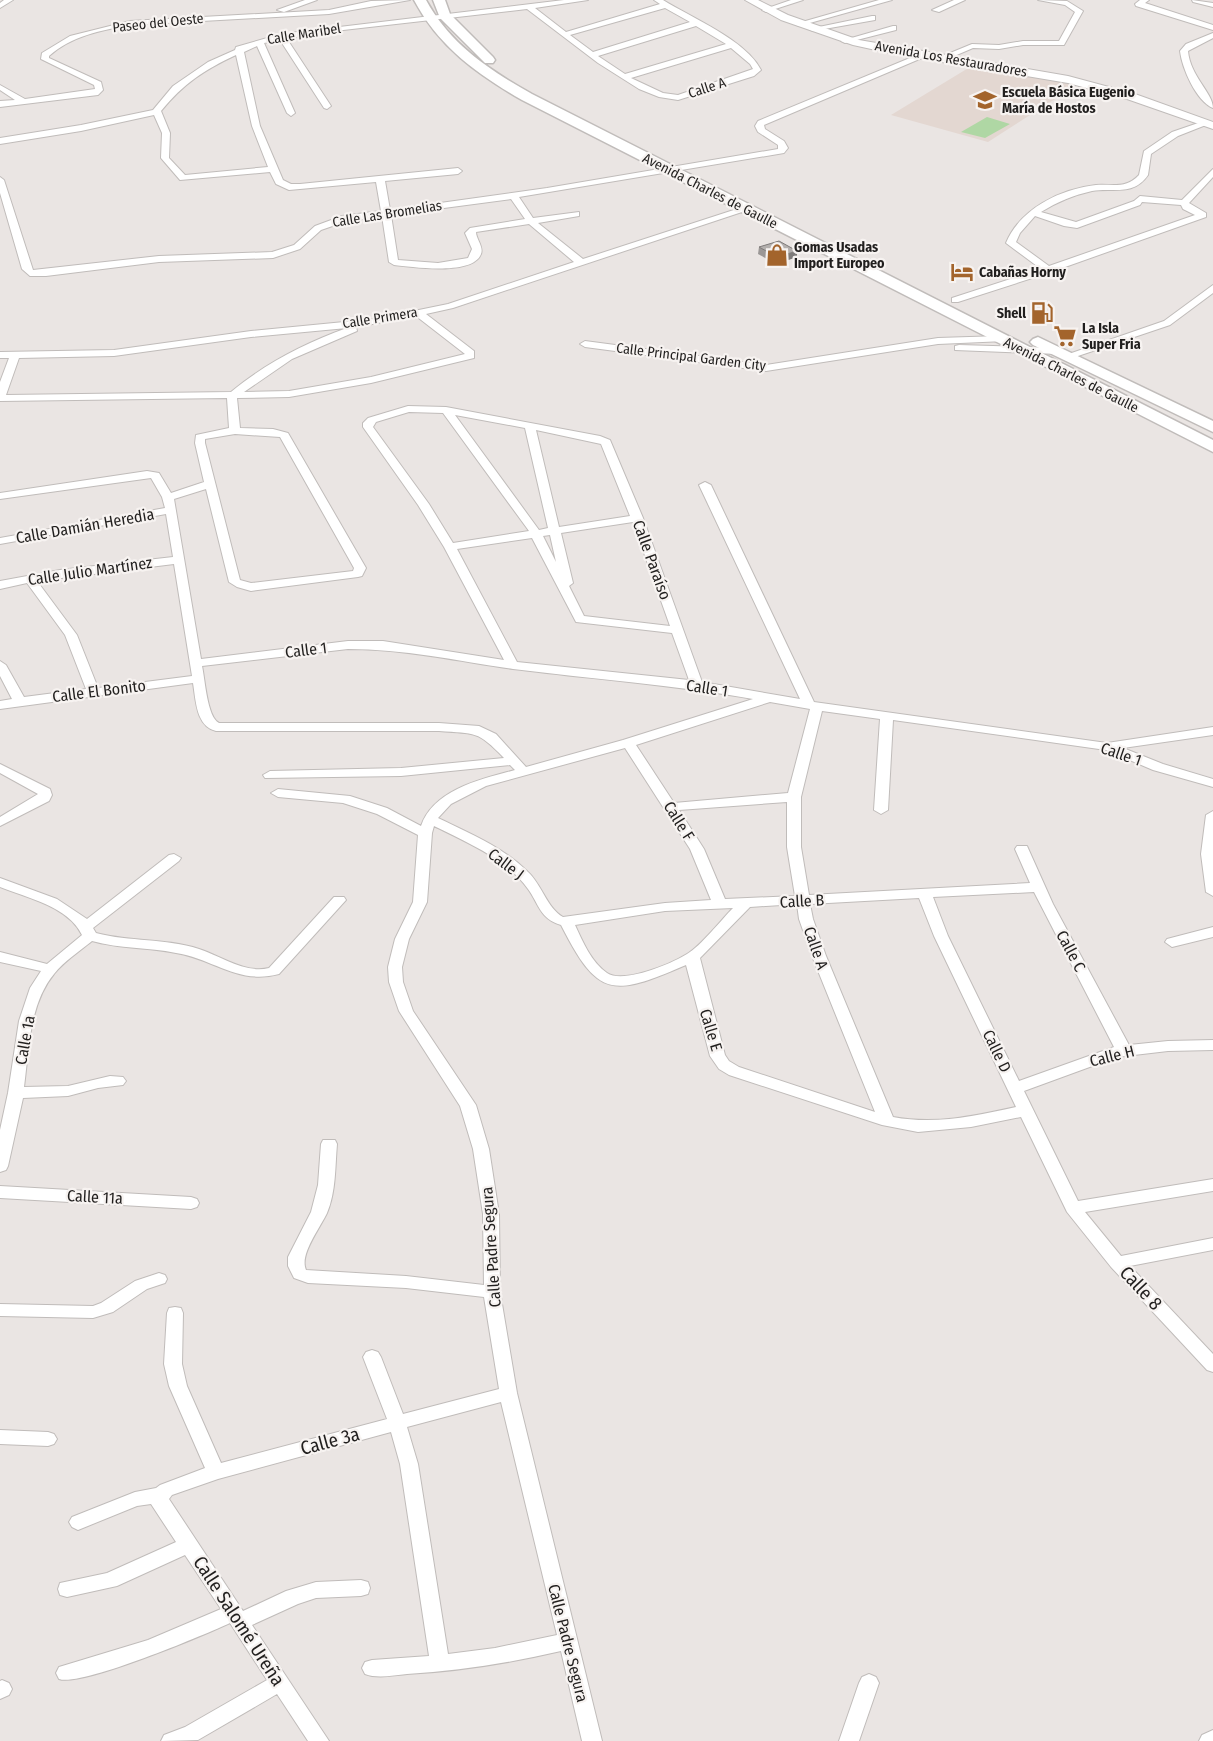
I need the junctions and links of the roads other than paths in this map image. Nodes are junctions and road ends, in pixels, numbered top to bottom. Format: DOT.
graph roads {
  1 [pos="9,0"];
  2 [pos="313,0"];
  3 [pos="406,0"];
  4 [pos="420,0"];
  5 [pos="439,0"];
  6 [pos="584,0"];
  7 [pos="658,0"];
  8 [pos="750,0"];
  9 [pos="799,0"];
  10 [pos="888,0"];
  11 [pos="961,0"];
  12 [pos="1042,0"];
  13 [pos="1145,0"];
  14 [pos="1196,0"];
  15 [pos="666,5"];
  16 [pos="1213,5"];
  17 [pos="0,6"];
  18 [pos="529,7"];
  19 [pos="766,10"];
  20 [pos="936,10"];
  21 [pos="269,14"];
  22 [pos="444,15"];
  23 [pos="428,18"];
  24 [pos="872,18"];
  25 [pos="696,23"];
  26 [pos="799,24"];
  27 [pos="894,28"];
  28 [pos="813,29"];
  29 [pos="1212,34"];
  30 [pos="563,35"];
  31 [pos="281,36"];
  32 [pos="845,41"];
  33 [pos="259,42"];
  34 [pos="732,45"];
  35 [pos="239,49"];
  36 [pos="591,55"];
  37 [pos="925,55"];
  38 [pos="942,58"];
  39 [pos="625,77"];
  40 [pos="0,87"];
  41 [pos="25,102"];
  42 [pos="0,104"];
  43 [pos="327,106"];
  44 [pos="1213,106"];
  45 [pos="157,112"];
  46 [pos="291,113"];
  47 [pos="1210,125"];
  48 [pos="0,141"];
  49 [pos="691,166"];
  50 [pos="274,169"];
  51 [pos="458,171"];
  52 [pos="670,171"];
  53 [pos="1213,172"];
  54 [pos="380,179"];
  55 [pos="0,180"];
  56 [pos="514,196"];
  57 [pos="1184,203"];
  58 [pos="746,209"];
  59 [pos="387,212"];
  60 [pos="1034,212"];
  61 [pos="576,214"];
  62 [pos="1208,215"];
  63 [pos="531,221"];
  64 [pos="580,262"];
  65 [pos="1048,270"];
  66 [pos="1213,288"];
  67 [pos="955,300"];
  68 [pos="418,313"];
  69 [pos="375,322"];
  70 [pos="1001,339"];
  71 [pos="585,344"];
  72 [pos="916,345"];
  73 [pos="1027,352"];
  74 [pos="15,354"];
  75 [pos="1063,354"];
  76 [pos="0,355"];
  77 [pos="232,396"];
  78 [pos="0,397"];
  79 [pos="446,410"];
  80 [pos="530,427"];
  81 [pos="1213,427"];
  82 [pos="235,431"];
  83 [pos="1213,447"];
  84 [pos="211,484"];
  85 [pos="705,485"];
  86 [pos="0,496"];
  87 [pos="168,497"];
  88 [pos="170,510"];
  89 [pos="637,518"];
  90 [pos="556,529"];
  91 [pos="534,532"];
  92 [pos="0,541"];
  93 [pos="450,547"];
  94 [pos="180,560"];
  95 [pos="30,578"];
  96 [pos="0,585"];
  97 [pos="569,594"];
  98 [pos="677,630"];
  99 [pos="195,663"];
  100 [pos="0,665"];
  101 [pos="512,665"];
  102 [pos="199,679"];
  103 [pos="698,686"];
  104 [pos="93,692"];
  105 [pos="768,698"];
  106 [pos="20,701"];
  107 [pos="0,705"];
  108 [pos="813,706"];
  109 [pos="886,716"];
  110 [pos="1213,731"];
  111 [pos="628,743"];
  112 [pos="1109,747"];
  113 [pos="519,766"];
  114 [pos="0,768"];
  115 [pos="270,775"];
  116 [pos="1213,783"];
  117 [pos="278,793"];
  118 [pos="794,798"];
  119 [pos="672,808"];
  120 [pos="881,810"];
  121 [pos="1213,815"];
  122 [pos="0,822"];
  123 [pos="428,826"];
  124 [pos="1022,849"];
  125 [pos="174,858"];
  126 [pos="0,882"];
  127 [pos="1039,887"];
  128 [pos="1213,892"];
  129 [pos="924,894"];
  130 [pos="339,900"];
  131 [pos="803,901"];
  132 [pos="720,904"];
  133 [pos="745,904"];
  134 [pos="566,922"];
  135 [pos="88,931"];
  136 [pos="1213,932"];
  137 [pos="1172,942"];
  138 [pos="0,957"];
  139 [pos="694,957"];
  140 [pos="50,969"];
  141 [pos="1213,1045"];
  142 [pos="1124,1050"];
  143 [pos="118,1082"];
  144 [pos="1015,1088"];
  145 [pos="16,1093"];
  146 [pos="1025,1111"];
  147 [pos="887,1121"];
  148 [pos="328,1144"];
  149 [pos="0,1166"];
  150 [pos="1213,1184"];
  151 [pos="0,1192"];
  152 [pos="190,1203"];
  153 [pos="1073,1208"];
  154 [pos="1213,1244"];
  155 [pos="1117,1263"];
  156 [pos="159,1279"];
  157 [pos="492,1292"];
  158 [pos="0,1310"];
  159 [pos="175,1313"];
  160 [pos="372,1357"];
  161 [pos="1213,1365"];
  162 [pos="508,1393"];
  163 [pos="397,1422"];
  164 [pos="0,1437"];
  165 [pos="48,1439"];
  166 [pos="216,1472"];
  167 [pos="160,1498"];
  168 [pos="78,1522"];
  169 [pos="188,1545"];
  170 [pos="361,1588"];
  171 [pos="67,1589"];
  172 [pos="236,1617"];
  173 [pos="567,1641"];
  174 [pos="440,1662"];
  175 [pos="372,1668"];
  176 [pos="66,1674"];
  177 [pos="869,1682"];
  178 [pos="279,1683"];
  179 [pos="1213,1739"];
  180 [pos="171,1741"];
  181 [pos="319,1741"];
  182 [pos="592,1741"];
  183 [pos="849,1741"];
  184 [pos="1209,1741"];
  1 -- 17 [label="street"];
  2 -- 21 [label="street, Paseo del Oeste"];
  3 -- 21 [label="street, Paseo del Oeste"];
  4 -- 23 [label="main road, Avenida Charles de Gaulle"];
  5 -- 22 [label="main road, Avenida Charles de Gaulle"];
  6 -- 18 [label="street, Calle Maribel"];
  7 -- 15 [label="street, Calle A"];
  8 -- 19 [label="street, Avenida Los Restauradores"];
  9 -- 19 [label="street"];
  10 -- 26 [label="street"];
  11 -- 20 [label="street"];
  12 -- 38 [label="street"];
  13 -- 29 [label="street"];
  14 -- 16 [label="street"];
  15 -- 25 [label="street, Calle A"];
  15 -- 30 [label="street"];
  18 -- 22 [label="street, Calle Maribel"];
  18 -- 30 [label="street, Calle A"];
  19 -- 26 [label="street, Avenida Los Restauradores"];
  21 -- 41 [label="street, Paseo del Oeste"];
  22 -- 23 [label="street, Calle Maribel"];
  22 -- 49 [label="main road, Avenida Charles de Gaulle"];
  23 -- 31 [label="street, Calle Maribel"];
  23 -- 52 [label="main road, Avenida Charles de Gaulle"];
  24 -- 28 [label="street"];
  25 -- 34 [label="street, Calle A"];
  25 -- 36 [label="street"];
  26 -- 28 [label="street, Avenida Los Restauradores"];
  27 -- 32 [label="street"];
  28 -- 32 [label="street, Avenida Los Restauradores"];
  29 -- 44 [label="street"];
  30 -- 36 [label="street, Calle A"];
  31 -- 33 [label="street, Calle Maribel"];
  31 -- 43 [label="street"];
  32 -- 37 [label="street, Avenida Los Restauradores"];
  33 -- 35 [label="street, Calle Maribel"];
  33 -- 46 [label="street"];
  34 -- 39 [label="street"];
  34 -- 39 [label="street, Calle A"];
  35 -- 45 [label="street, Calle Maribel"];
  35 -- 50 [label="street"];
  36 -- 39 [label="street, Calle A"];
  37 -- 38 [label="street, Avenida Los Restauradores"];
  37 -- 49 [label="street, Calle Las Bromelias"];
  38 -- 47 [label="street, Avenida Los Restauradores"];
  40 -- 41 [label="street"];
  41 -- 42 [label="street, Paseo del Oeste"];
  45 -- 48 [label="street"];
  45 -- 50 [label="street"];
  47 -- 60 [label="street"];
  49 -- 52 [label="street, Calle Las Bromelias"];
  49 -- 67 [label="main road, Avenida Charles de Gaulle"];
  50 -- 54 [label="street"];
  51 -- 54 [label="street"];
  52 -- 56 [label="street, Calle Las Bromelias"];
  52 -- 58 [label="main road, Avenida Charles de Gaulle"];
  53 -- 57 [label="street"];
  54 -- 59 [label="street"];
  55 -- 59 [label="street, Calle Las Bromelias"];
  56 -- 59 [label="street, Calle Las Bromelias"];
  56 -- 63 [label="street"];
  57 -- 60 [label="street"];
  57 -- 62 [label="street"];
  58 -- 64 [label="street, Calle Primera"];
  58 -- 70 [label="main road, Avenida Charles de Gaulle"];
  59 -- 63 [label="street"];
  60 -- 65 [label="street"];
  61 -- 63 [label="street"];
  62 -- 65 [label="street"];
  63 -- 64 [label="street"];
  64 -- 68 [label="street, Calle Primera"];
  65 -- 67 [label="street"];
  66 -- 75 [label="street, Calle Principal Garden City"];
  67 -- 75 [label="main road, Avenida Charles de Gaulle"];
  68 -- 69 [label="street, Calle Primera"];
  68 -- 77 [label="street"];
  69 -- 74 [label="street, Calle Primera"];
  69 -- 77 [label="street"];
  70 -- 72 [label="street, Calle Principal Garden City"];
  70 -- 73 [label="main road, Avenida Charles de Gaulle"];
  71 -- 72 [label="street, Calle Principal Garden City"];
  72 -- 73 [label="street, Calle Principal Garden City"];
  73 -- 75 [label="street, Calle Principal Garden City"];
  73 -- 83 [label="main road, Avenida Charles de Gaulle"];
  74 -- 76 [label="street, Calle Primera"];
  74 -- 78 [label="street"];
  75 -- 81 [label="main road, Avenida Charles de Gaulle"];
  77 -- 78 [label="street"];
  77 -- 82 [label="street"];
  79 -- 80 [label="street"];
  79 -- 91 [label="street"];
  79 -- 93 [label="street"];
  80 -- 89 [label="street, Calle Paraíso"];
  80 -- 90 [label="street"];
  82 -- 84 [label="street"];
  82 -- 84 [label="street"];
  84 -- 87 [label="street"];
  85 -- 108 [label="street"];
  86 -- 87 [label="street"];
  87 -- 88 [label="street"];
  88 -- 92 [label="street, Calle Damián Heredia"];
  88 -- 94 [label="street"];
  89 -- 90 [label="street"];
  89 -- 98 [label="street, Calle Paraíso"];
  90 -- 91 [label="street"];
  90 -- 97 [label="street"];
  91 -- 93 [label="street"];
  91 -- 97 [label="street"];
  93 -- 101 [label="street"];
  94 -- 95 [label="street, Calle Julio Martínez"];
  94 -- 99 [label="street"];
  95 -- 96 [label="street, Calle Julio Martínez"];
  95 -- 104 [label="street"];
  97 -- 98 [label="street"];
  98 -- 103 [label="street, Calle Paraíso"];
  99 -- 101 [label="street, Calle 1"];
  99 -- 102 [label="street"];
  100 -- 106 [label="street"];
  101 -- 103 [label="street, Calle 1"];
  102 -- 104 [label="street, Calle El Bonito"];
  102 -- 113 [label="street"];
  103 -- 105 [label="street, Calle 1"];
  104 -- 106 [label="street, Calle El Bonito"];
  105 -- 108 [label="street, Calle 1"];
  105 -- 111 [label="street"];
  106 -- 107 [label="street, Calle El Bonito"];
  108 -- 109 [label="street, Calle 1"];
  108 -- 118 [label="street, Calle A"];
  109 -- 112 [label="street, Calle 1"];
  109 -- 120 [label="street"];
  110 -- 112 [label="street"];
  111 -- 113 [label="street"];
  111 -- 119 [label="street, Calle F"];
  112 -- 116 [label="street, Calle 1"];
  113 -- 115 [label="street"];
  113 -- 123 [label="street"];
  114 -- 122 [label="street"];
  117 -- 123 [label="street, Calle J"];
  118 -- 119 [label="street"];
  118 -- 131 [label="street, Calle A"];
  119 -- 132 [label="street, Calle F"];
  121 -- 128 [label="street"];
  123 -- 134 [label="street, Calle J"];
  123 -- 157 [label="street, Calle Padre Segura"];
  124 -- 127 [label="street, Calle C"];
  125 -- 135 [label="street, Calle 1a"];
  126 -- 135 [label="street"];
  127 -- 129 [label="street, Calle B"];
  127 -- 142 [label="street, Calle C"];
  129 -- 131 [label="street, Calle B"];
  129 -- 144 [label="street, Calle D"];
  130 -- 135 [label="street"];
  131 -- 133 [label="street, Calle B"];
  131 -- 147 [label="street, Calle A"];
  132 -- 133 [label="street, Calle B"];
  132 -- 134 [label="street, Calle B"];
  133 -- 139 [label="street"];
  134 -- 139 [label="street"];
  135 -- 140 [label="street, Calle 1a"];
  136 -- 137 [label="street"];
  138 -- 140 [label="street"];
  139 -- 147 [label="street, Calle E"];
  140 -- 145 [label="street, Calle 1a"];
  141 -- 142 [label="street, Calle H"];
  142 -- 144 [label="street, Calle H"];
  143 -- 145 [label="street"];
  144 -- 146 [label="street, Calle D"];
  145 -- 149 [label="street, Calle 1a"];
  146 -- 147 [label="street"];
  146 -- 153 [label="street, Calle D"];
  148 -- 157 [label="street"];
  150 -- 153 [label="street"];
  151 -- 152 [label="street, Calle 11a"];
  153 -- 155 [label="street, Calle 8"];
  154 -- 155 [label="street"];
  155 -- 161 [label="street, Calle 8"];
  156 -- 158 [label="street"];
  157 -- 162 [label="street, Calle Padre Segura"];
  159 -- 166 [label="street"];
  160 -- 163 [label="street"];
  162 -- 163 [label="street, Calle 3a"];
  162 -- 173 [label="street, Calle Padre Segura"];
  163 -- 166 [label="street, Calle 3a"];
  163 -- 174 [label="street"];
  164 -- 165 [label="street"];
  166 -- 167 [label="street, Calle 3a"];
  167 -- 168 [label="street, Calle 3a"];
  167 -- 169 [label="street, Calle Salomé Ureña"];
  169 -- 171 [label="street"];
  169 -- 172 [label="street, Calle Salomé Ureña"];
  170 -- 172 [label="street"];
  172 -- 176 [label="street"];
  172 -- 178 [label="street, Calle Salomé Ureña"];
  173 -- 174 [label="street"];
  173 -- 182 [label="street, Calle Padre Segura"];
  174 -- 175 [label="street"];
  177 -- 183 [label="street"];
  178 -- 180 [label="street"];
  178 -- 181 [label="street, Calle Salomé Ureña"];
  179 -- 184 [label="street"];
}
